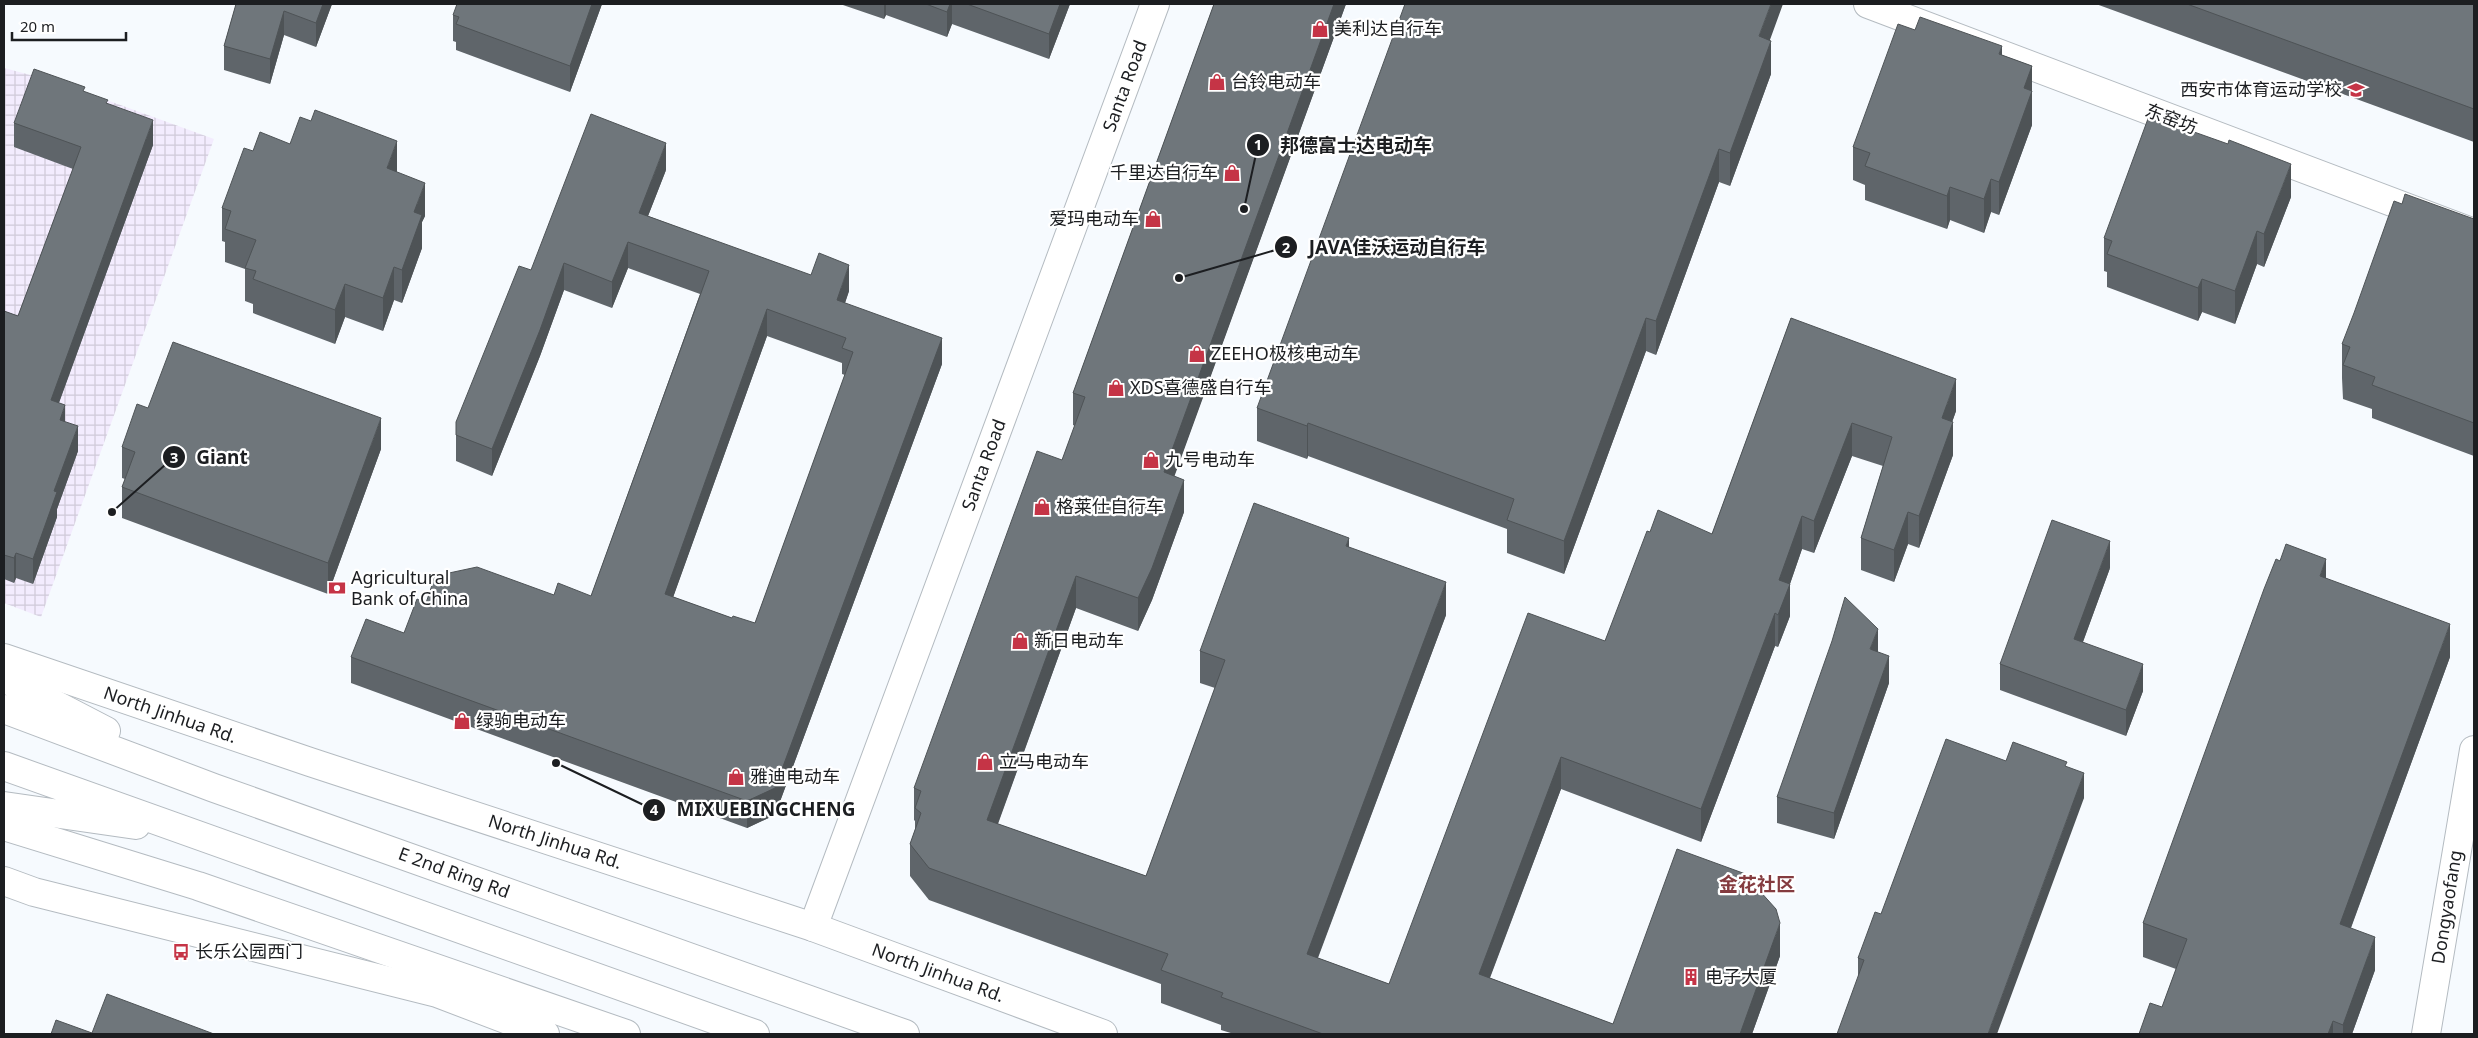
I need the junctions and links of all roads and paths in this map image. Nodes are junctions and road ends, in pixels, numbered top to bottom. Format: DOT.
graph roads {
  1 [pos="1155,4"];
  2 [pos="1868,4"];
  3 [pos="2474,233"];
  4 [pos="4,658"];
  5 [pos="4,678"];
  6 [pos="4,709"];
  7 [pos="2474,750"];
  8 [pos="4,766"];
  9 [pos="214,788"];
  10 [pos="4,806"];
  11 [pos="4,826"];
  12 [pos="197,834"];
  13 [pos="4,882"];
  14 [pos="813,927"];
  15 [pos="545,1034"];
  16 [pos="626,1034"];
  17 [pos="755,1034"];
  18 [pos="906,1034"];
  19 [pos="1103,1034"];
  20 [pos="2426,1034"];
  1 -- 14 [label="main road, Santa Road"];
  2 -- 3 [label="main road, 东窑坊"];
  4 -- 14 [label="main road, North Jinhua Rd."];
  5 -- 9 [label="main road"];
  6 -- 9 [label="main road, E 2nd Ring Rd"];
  7 -- 20 [label="main road, Dongyaofang"];
  8 -- 12 [label="main road"];
  9 -- 18 [label="main road, E 2nd Ring Rd"];
  10 -- 12 [label="main road"];
  11 -- 16 [label="main road"];
  12 -- 17 [label="main road"];
  13 -- 15 [label="main road"];
  14 -- 19 [label="main road, North Jinhua Rd."];
}
